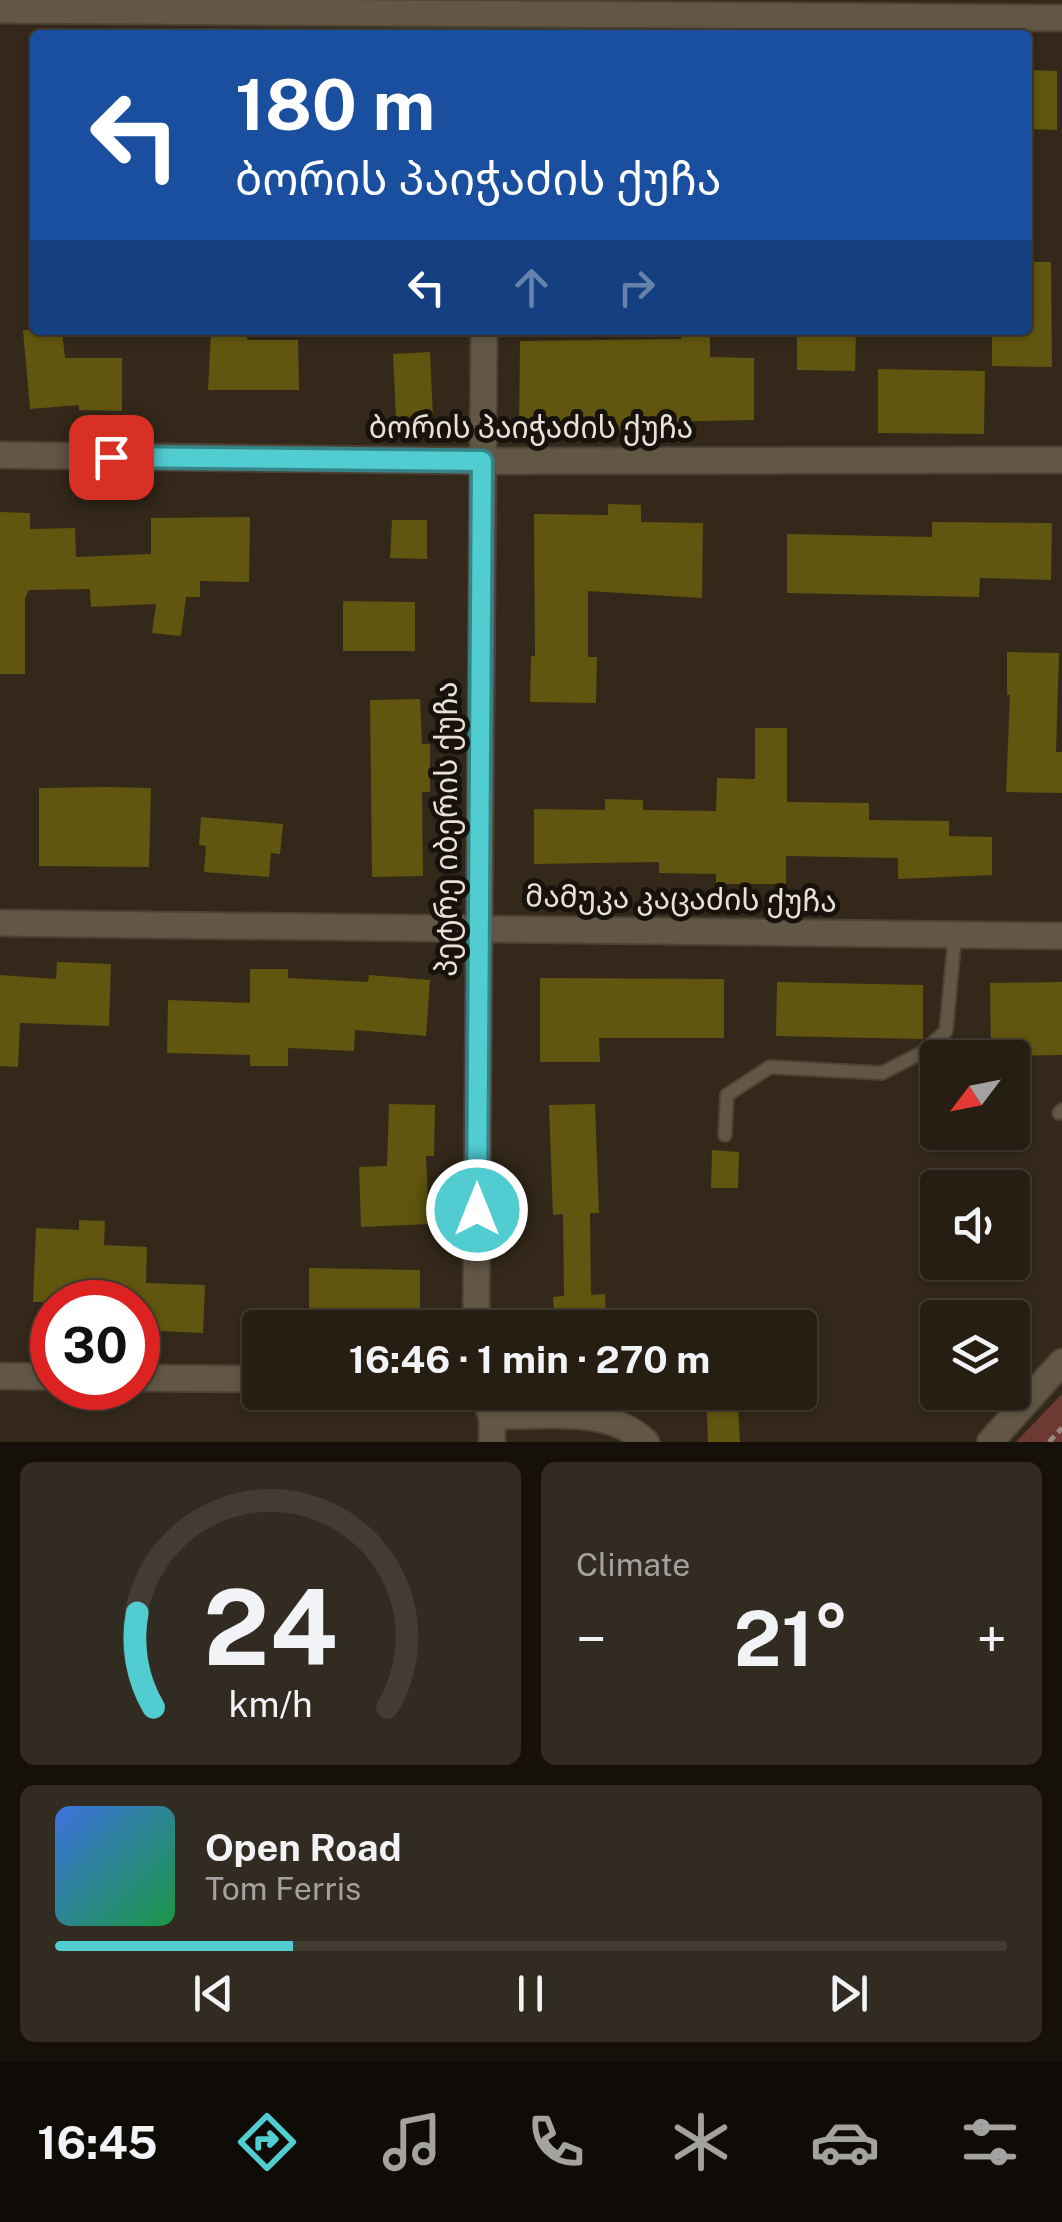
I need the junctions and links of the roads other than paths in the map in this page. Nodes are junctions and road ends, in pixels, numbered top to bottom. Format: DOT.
graph roads {
  1 [pos="0,10"];
  2 [pos="491,16"];
  3 [pos="1062,18"];
  4 [pos="484,335"];
  5 [pos="0,455"];
  6 [pos="1062,460"];
  7 [pos="482,461"];
  8 [pos="0,923"];
  9 [pos="478,929"];
  10 [pos="956,934"];
  11 [pos="1062,936"];
  12 [pos="725,1135"];
  13 [pos="476,1310"];
  14 [pos="1062,1362"];
  15 [pos="0,1376"];
  16 [pos="30,1376"];
  17 [pos="160,1378"];
  18 [pos="242,1379"];
  19 [pos="492,1429"];
  20 [pos="646,1442"];
  21 [pos="990,1442"];
  1 -- 2 [label="street"];
  2 -- 3 [label="street"];
  4 -- 7 [label="street, პეტრე იბერის ქუჩა"];
  5 -- 7 [label="street, ბორის პაიჭაძის ქუჩა"];
  6 -- 7 [label="street, ბორის პაიჭაძის ქუჩა"];
  7 -- 9 [label="street, პეტრე იბერის ქუჩა"];
  8 -- 9 [label="street, მამუკა კაცაძის ქუჩა"];
  9 -- 10 [label="street, მამუკა კაცაძის ქუჩა"];
  9 -- 13 [label="street, პეტრე იბერის ქუჩა"];
  10 -- 11 [label="street, მამუკა კაცაძის ქუჩა"];
  10 -- 12 [label="lane"];
  14 -- 21 [label="street"];
  15 -- 16 [label="street"];
  17 -- 18 [label="street"];
  19 -- 20 [label="street"];
}
